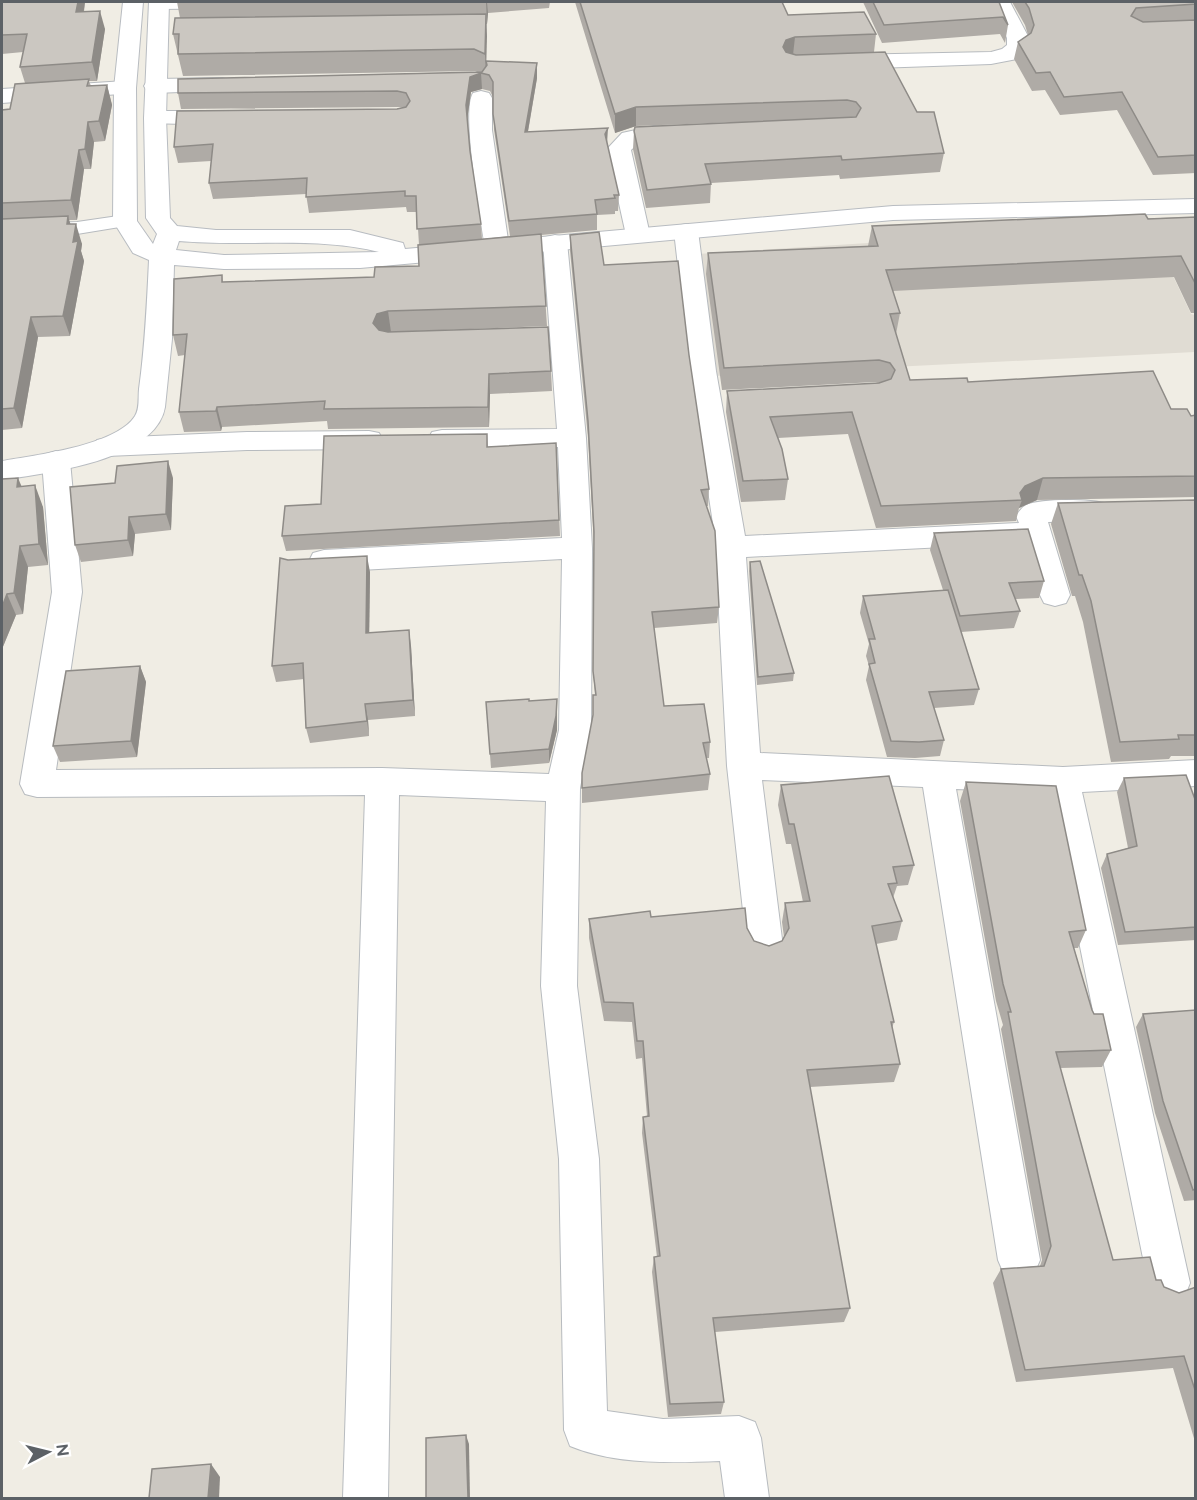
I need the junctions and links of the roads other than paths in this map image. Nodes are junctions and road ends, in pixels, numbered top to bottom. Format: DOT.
graph roads {
  1 [pos="133,2"];
  2 [pos="159,2"];
  3 [pos="263,2"];
  4 [pos="1000,2"];
  5 [pos="829,63"];
  6 [pos="238,84"];
  7 [pos="155,86"];
  8 [pos="125,88"];
  9 [pos="2,96"];
  10 [pos="481,98"];
  11 [pos="248,117"];
  12 [pos="154,118"];
  13 [pos="698,133"];
  14 [pos="155,142"];
  15 [pos="125,143"];
  16 [pos="1196,206"];
  17 [pos="125,221"];
  18 [pos="2,231"];
  19 [pos="686,231"];
  20 [pos="639,235"];
  21 [pos="555,242"];
  22 [pos="166,244"];
  23 [pos="497,247"];
  24 [pos="572,438"];
  25 [pos="107,447"];
  26 [pos="56,461"];
  27 [pos="2,470"];
  28 [pos="1125,510"];
  29 [pos="1037,532"];
  30 [pos="731,547"];
  31 [pos="577,548"];
  32 [pos="291,563"];
  33 [pos="1055,595"];
  34 [pos="744,766"];
  35 [pos="938,773"];
  36 [pos="1196,773"];
  37 [pos="1063,780"];
  38 [pos="382,781"];
  39 [pos="563,788"];
  40 [pos="765,947"];
  41 [pos="1019,1260"];
  42 [pos="1169,1283"];
  43 [pos="365,1498"];
  44 [pos="747,1498"];
  1 -- 8 [label="street"];
  2 -- 3 [label="street"];
  2 -- 7 [label="street"];
  4 -- 5 [label="street"];
  6 -- 7 [label="street"];
  7 -- 12 [label="street"];
  8 -- 9 [label="street"];
  8 -- 15 [label="street"];
  10 -- 23 [label="street"];
  11 -- 12 [label="street"];
  12 -- 14 [label="street"];
  13 -- 20 [label="street"];
  14 -- 15 [label="street"];
  14 -- 22 [label="street"];
  15 -- 17 [label="street"];
  16 -- 19 [label="street"];
  17 -- 18 [label="lane"];
  17 -- 22 [label="street"];
  19 -- 20 [label="street"];
  19 -- 30 [label="street"];
  20 -- 21 [label="street"];
  21 -- 23 [label="street"];
  21 -- 24 [label="street"];
  22 -- 23 [label="street"];
  22 -- 25 [label="street"];
  24 -- 25 [label="street"];
  24 -- 31 [label="street"];
  25 -- 26 [label="street"];
  26 -- 27 [label="street"];
  26 -- 38 [label="street"];
  28 -- 29 [label="street"];
  29 -- 30 [label="street"];
  29 -- 33 [label="street"];
  30 -- 34 [label="street"];
  31 -- 32 [label="street"];
  31 -- 39 [label="street"];
  34 -- 35 [label="street"];
  34 -- 40 [label="street"];
  35 -- 37 [label="street"];
  35 -- 41 [label="street"];
  36 -- 37 [label="street"];
  37 -- 42 [label="street"];
  38 -- 39 [label="street"];
  38 -- 43 [label="street"];
  39 -- 44 [label="street"];
}
